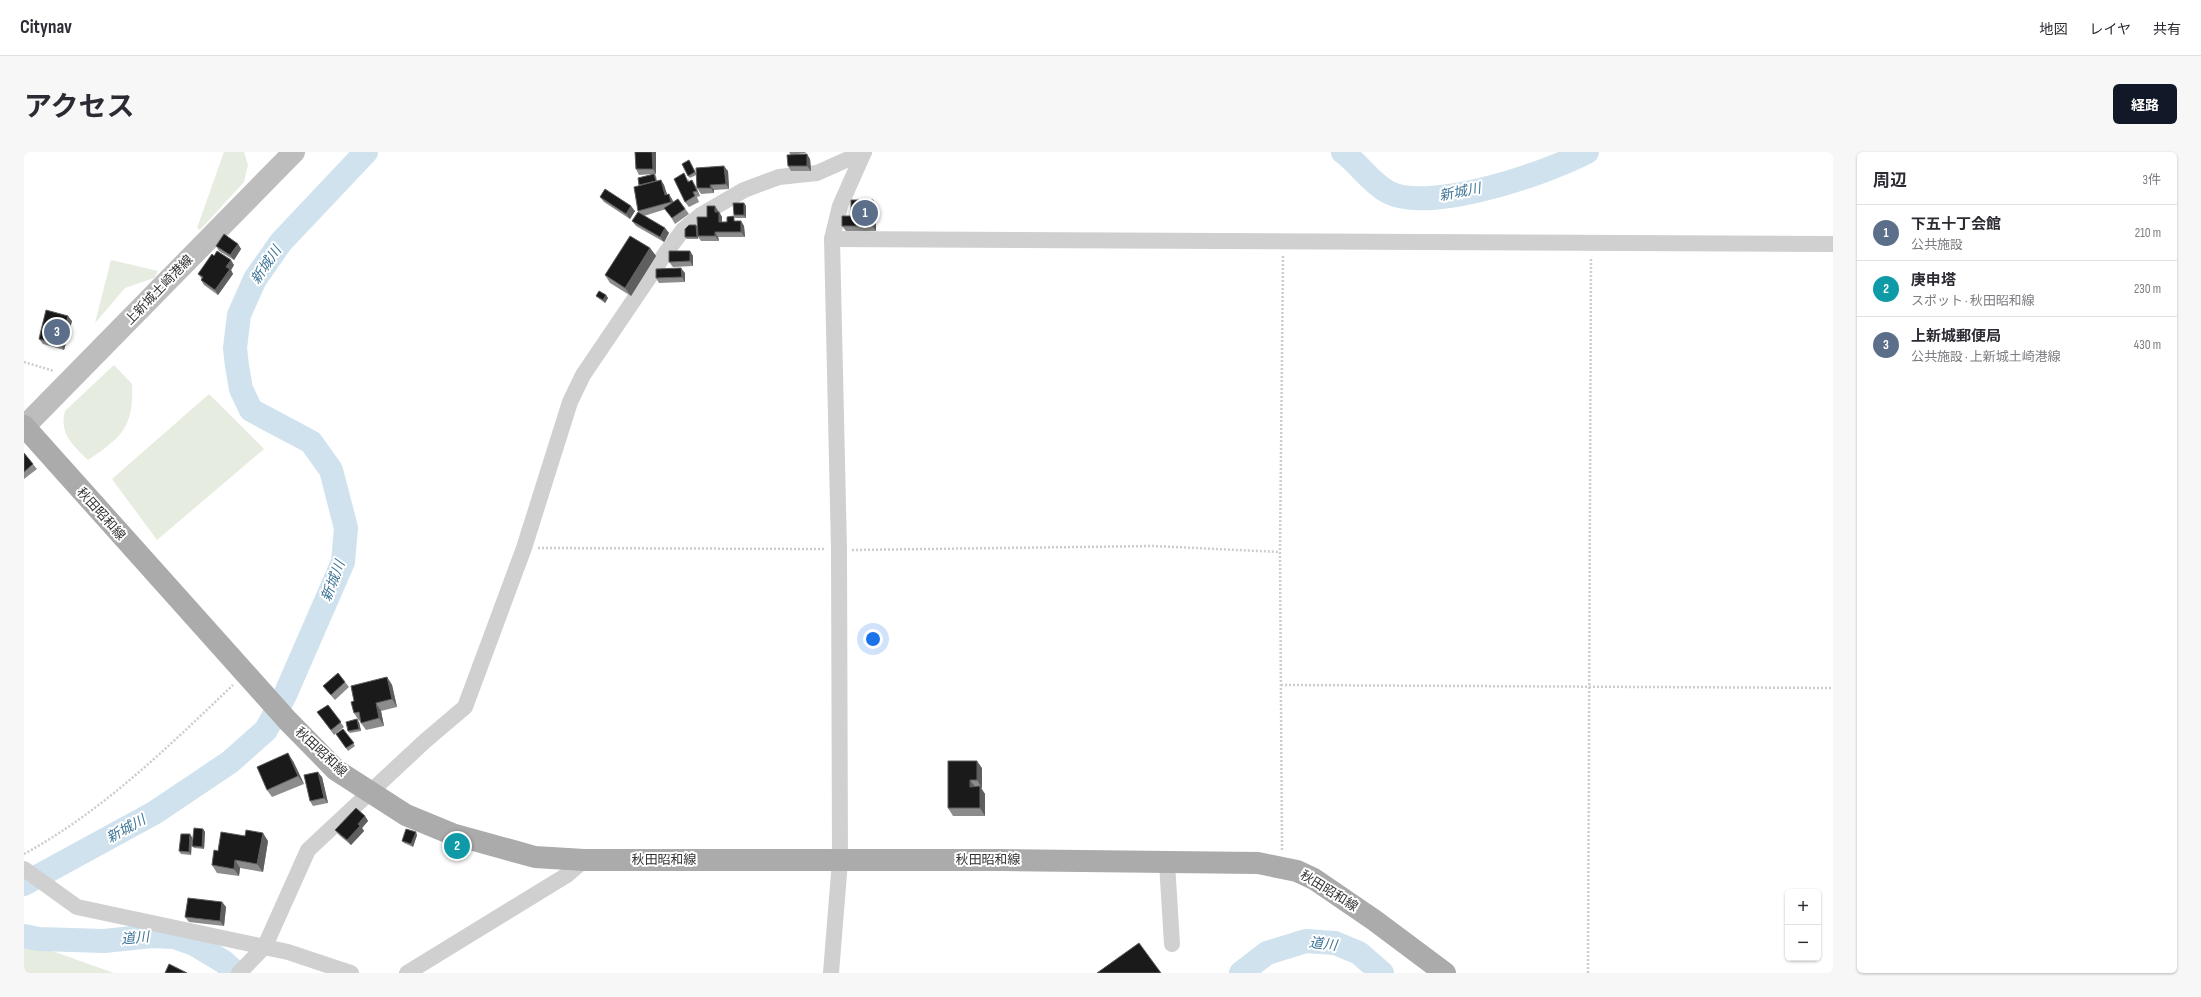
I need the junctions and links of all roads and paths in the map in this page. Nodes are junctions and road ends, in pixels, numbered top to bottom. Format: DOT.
graph roads {
  1 [pos="294,152"];
  2 [pos="864,152"];
  3 [pos="832,238"];
  4 [pos="1283,241"];
  5 [pos="1591,243"];
  6 [pos="1833,244"];
  7 [pos="24,362"];
  8 [pos="73,377"];
  9 [pos="24,426"];
  10 [pos="524,548"];
  11 [pos="839,550"];
  12 [pos="1280,552"];
  13 [pos="246,672"];
  14 [pos="1281,684"];
  15 [pos="1590,686"];
  16 [pos="1833,688"];
  17 [pos="372,793"];
  18 [pos="24,854"];
  19 [pos="584,860"];
  20 [pos="840,860"];
  21 [pos="1167,863"];
  22 [pos="1282,867"];
  23 [pos="24,869"];
  24 [pos="1172,944"];
  25 [pos="266,946"];
  26 [pos="241,970"];
  27 [pos="351,973"];
  28 [pos="407,973"];
  29 [pos="831,973"];
  30 [pos="1444,973"];
  31 [pos="1588,973"];
  1 -- 8 [label="main road, 上新城土崎港線"];
  2 -- 3 [label="street"];
  2 -- 10 [label="street"];
  3 -- 4 [label="street"];
  3 -- 11 [label="street"];
  4 -- 5 [label="street"];
  4 -- 12 [label="path"];
  5 -- 6 [label="street"];
  5 -- 15 [label="path"];
  7 -- 8 [label="path"];
  8 -- 9 [label="main road, 上新城土崎港線"];
  9 -- 13 [label="main road, 秋田昭和線"];
  10 -- 11 [label="path"];
  10 -- 17 [label="street"];
  11 -- 12 [label="path"];
  11 -- 20 [label="street"];
  12 -- 14 [label="path"];
  13 -- 17 [label="main road, 秋田昭和線"];
  13 -- 18 [label="path"];
  14 -- 15 [label="path"];
  14 -- 22 [label="path"];
  15 -- 16 [label="path"];
  15 -- 31 [label="path"];
  17 -- 19 [label="main road, 秋田昭和線"];
  17 -- 25 [label="street"];
  19 -- 20 [label="main road, 秋田昭和線"];
  19 -- 28 [label="street"];
  20 -- 21 [label="main road, 秋田昭和線"];
  20 -- 29 [label="street"];
  21 -- 22 [label="main road, 秋田昭和線"];
  21 -- 24 [label="street"];
  22 -- 30 [label="main road, 秋田昭和線"];
  23 -- 25 [label="street"];
  25 -- 26 [label="street"];
  25 -- 27 [label="street"];
}
